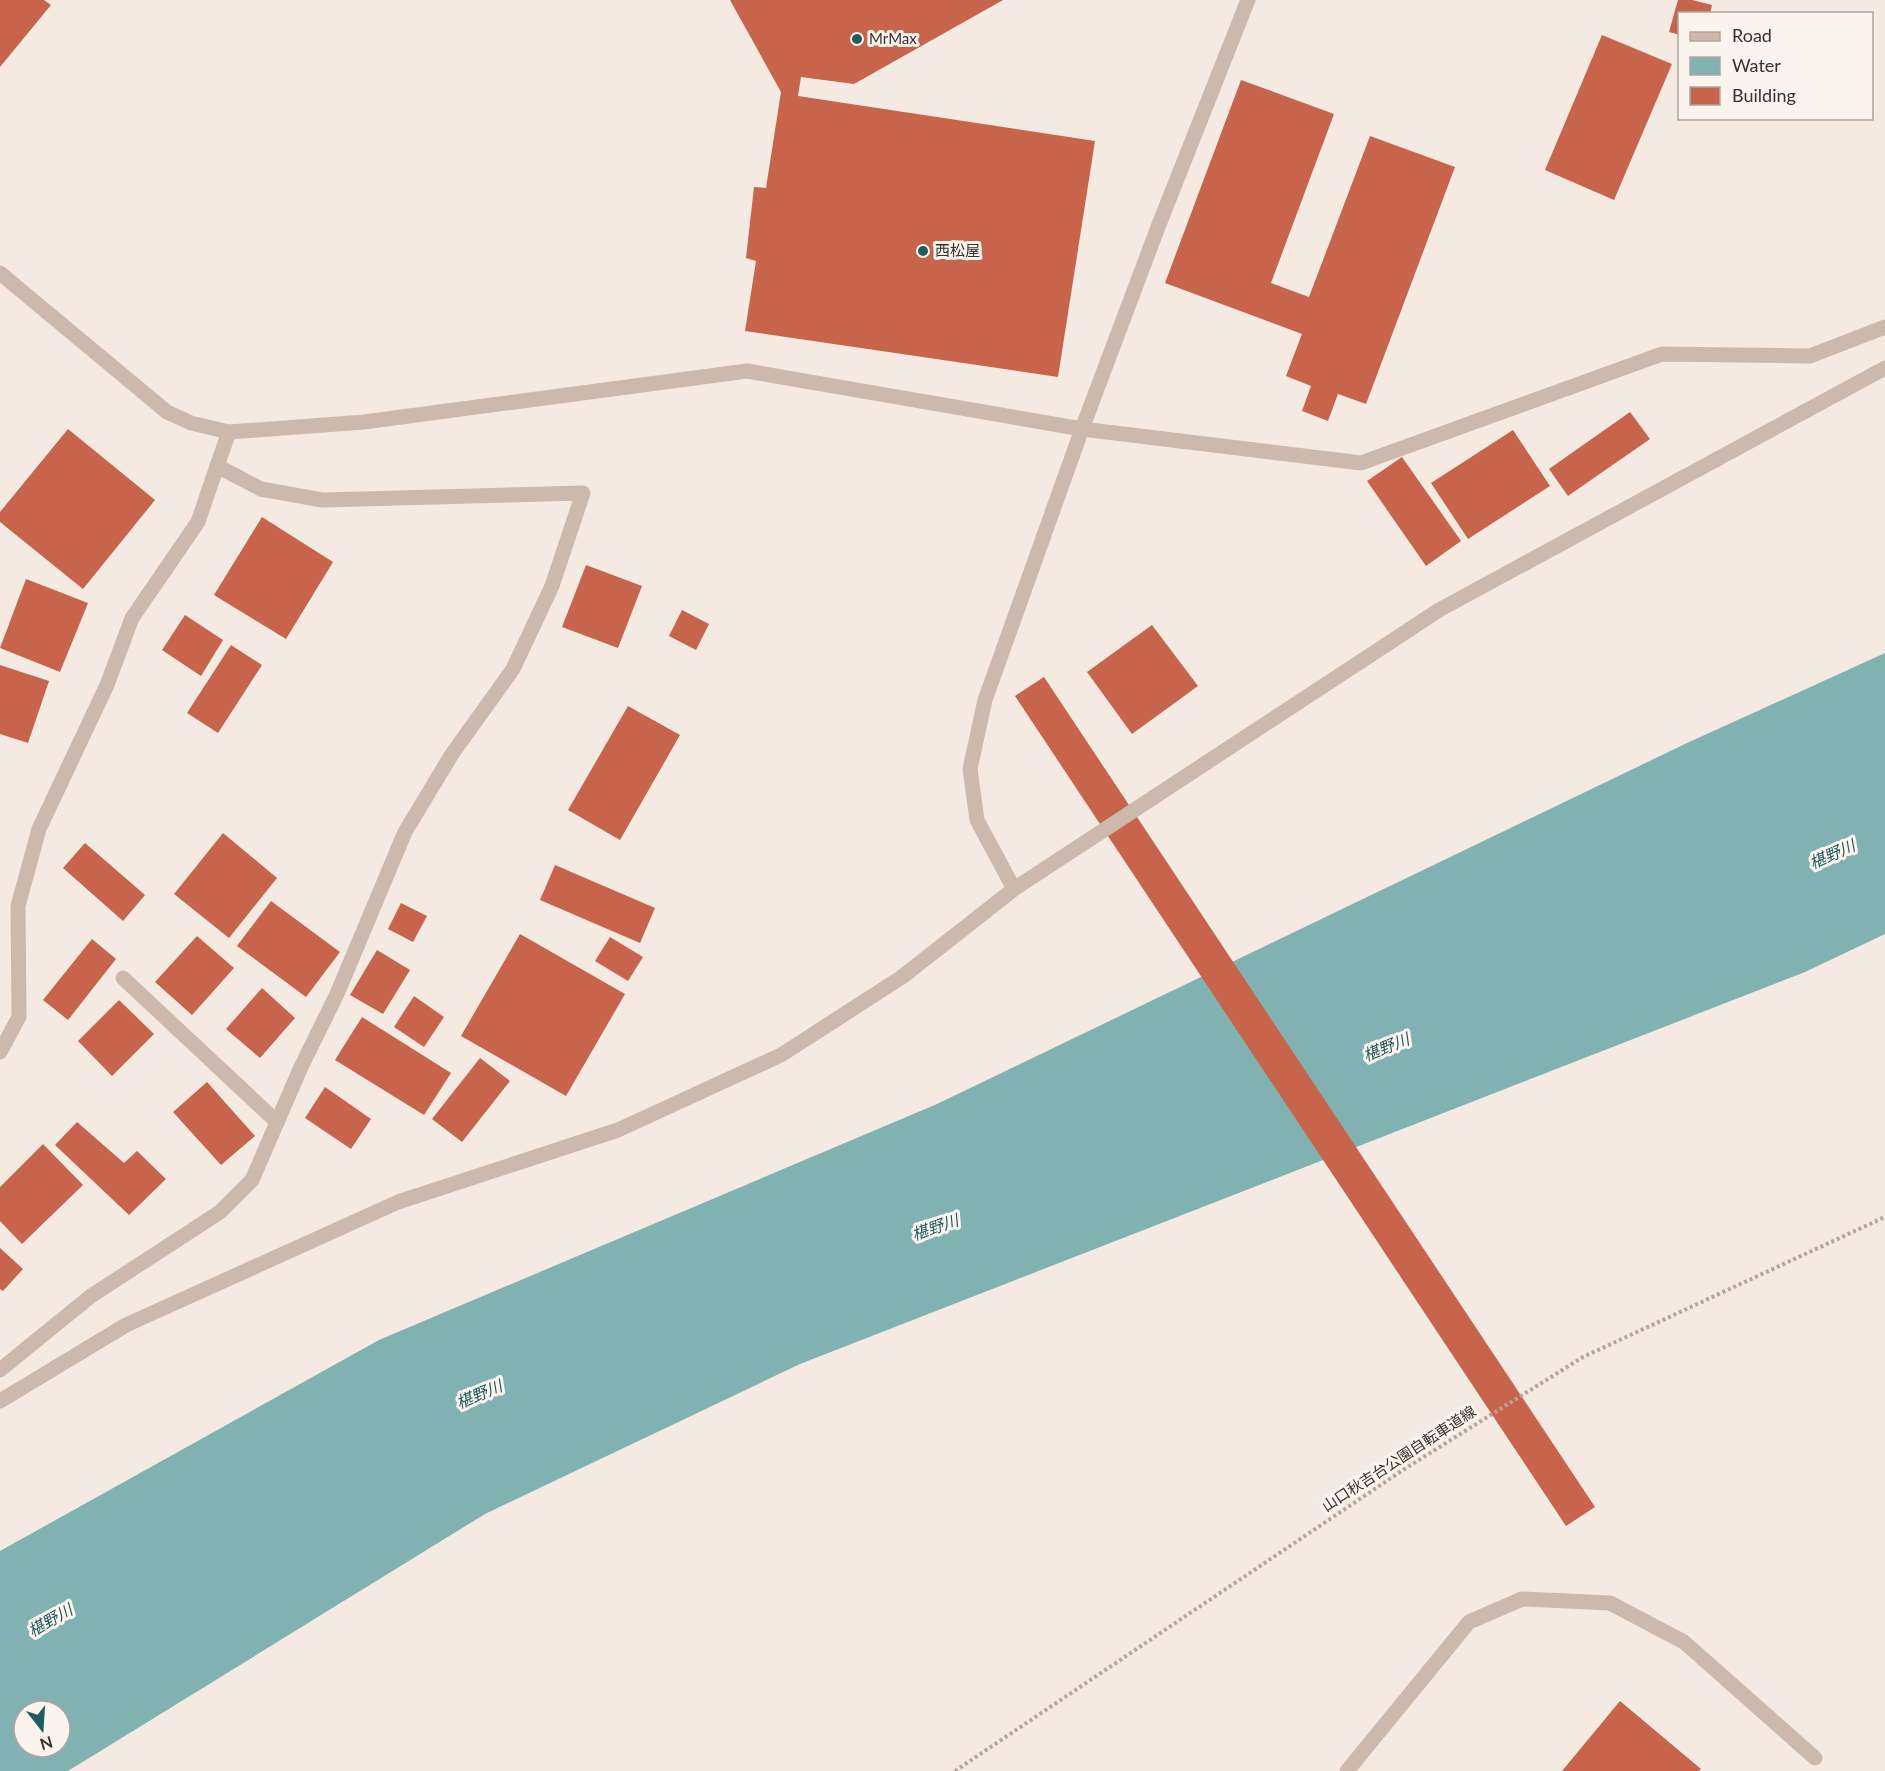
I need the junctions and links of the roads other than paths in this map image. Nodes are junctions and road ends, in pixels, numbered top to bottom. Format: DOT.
graph roads {
  1 [pos="1248,0"];
  2 [pos="0,273"];
  3 [pos="1885,327"];
  4 [pos="1885,368"];
  5 [pos="1082,429"];
  6 [pos="229,432"];
  7 [pos="217,466"];
  8 [pos="1014,889"];
  9 [pos="123,978"];
  10 [pos="0,1052"];
  11 [pos="278,1122"];
  12 [pos="0,1370"];
  13 [pos="0,1401"];
  14 [pos="1815,1758"];
  15 [pos="1347,1771"];
  1 -- 5 [label="street"];
  2 -- 6 [label="street"];
  3 -- 5 [label="street"];
  4 -- 8 [label="street"];
  5 -- 6 [label="street"];
  5 -- 8 [label="street"];
  6 -- 7 [label="street"];
  7 -- 10 [label="street"];
  7 -- 11 [label="street"];
  8 -- 13 [label="street"];
  9 -- 11 [label="street"];
  11 -- 12 [label="street"];
  14 -- 15 [label="street"];
}
